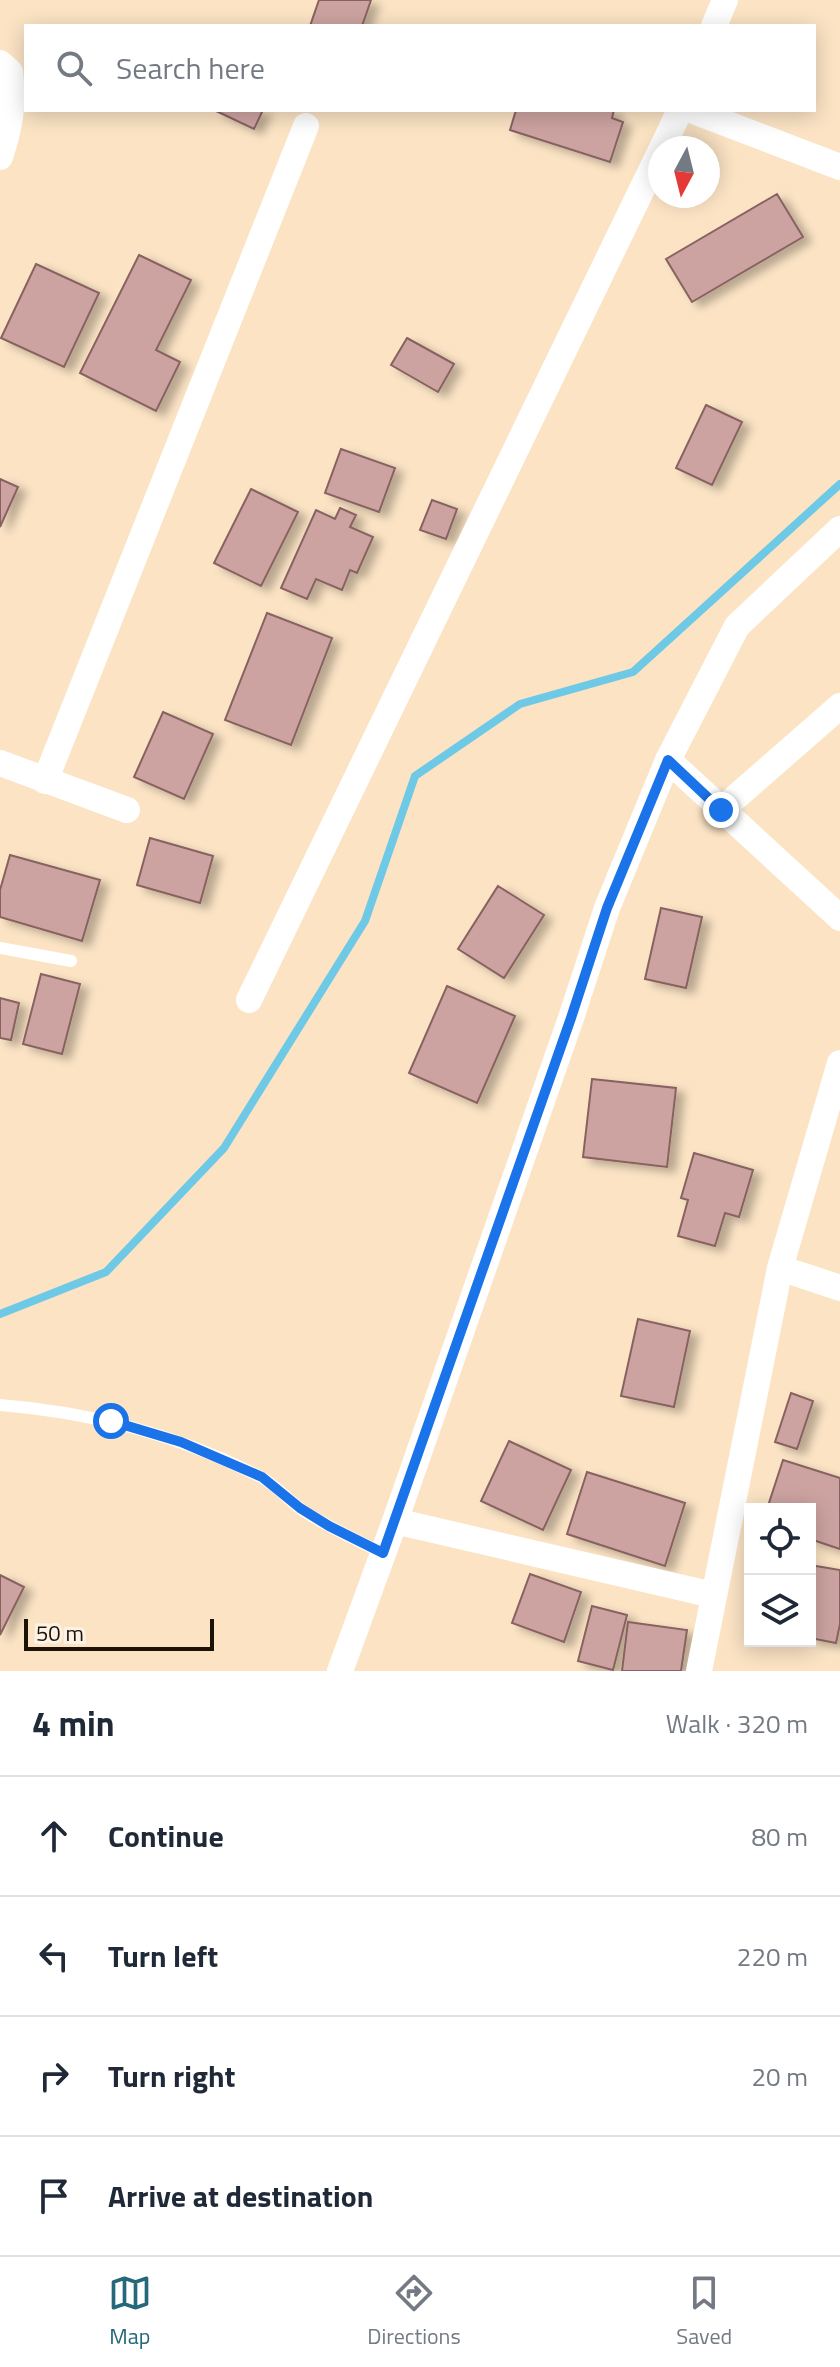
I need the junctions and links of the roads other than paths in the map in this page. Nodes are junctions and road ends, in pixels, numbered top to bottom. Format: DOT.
graph roads {
  1 [pos="725,0"];
  2 [pos="715,24"];
  3 [pos="0,63"];
  4 [pos="679,112"];
  5 [pos="696,112"];
  6 [pos="306,126"];
  7 [pos="668,136"];
  8 [pos="0,157"];
  9 [pos="840,167"];
  10 [pos="648,177"];
  11 [pos="840,529"];
  12 [pos="840,706"];
  13 [pos="668,760"];
  14 [pos="0,763"];
  15 [pos="45,781"];
  16 [pos="127,810"];
  17 [pos="721,810"];
  18 [pos="840,918"];
  19 [pos="0,948"];
  20 [pos="71,961"];
  21 [pos="249,1000"];
  22 [pos="840,1063"];
  23 [pos="780,1268"];
  24 [pos="840,1288"];
  25 [pos="0,1405"];
  26 [pos="395,1521"];
  27 [pos="383,1553"];
  28 [pos="713,1595"];
  29 [pos="340,1671"];
  30 [pos="699,1671"];
  1 -- 2 [label="street"];
  3 -- 8 [label="street"];
  4 -- 7 [label="street"];
  5 -- 9 [label="street"];
  6 -- 15 [label="street"];
  10 -- 21 [label="street"];
  11 -- 13 [label="street"];
  12 -- 17 [label="street"];
  13 -- 17 [label="street"];
  13 -- 26 [label="street"];
  14 -- 15 [label="street"];
  15 -- 16 [label="street"];
  17 -- 18 [label="street"];
  19 -- 20 [label="lane"];
  22 -- 23 [label="street"];
  23 -- 24 [label="street"];
  23 -- 28 [label="street"];
  25 -- 27 [label="lane"];
  26 -- 27 [label="street"];
  26 -- 28 [label="street"];
  27 -- 29 [label="street"];
  28 -- 30 [label="street"];
}
